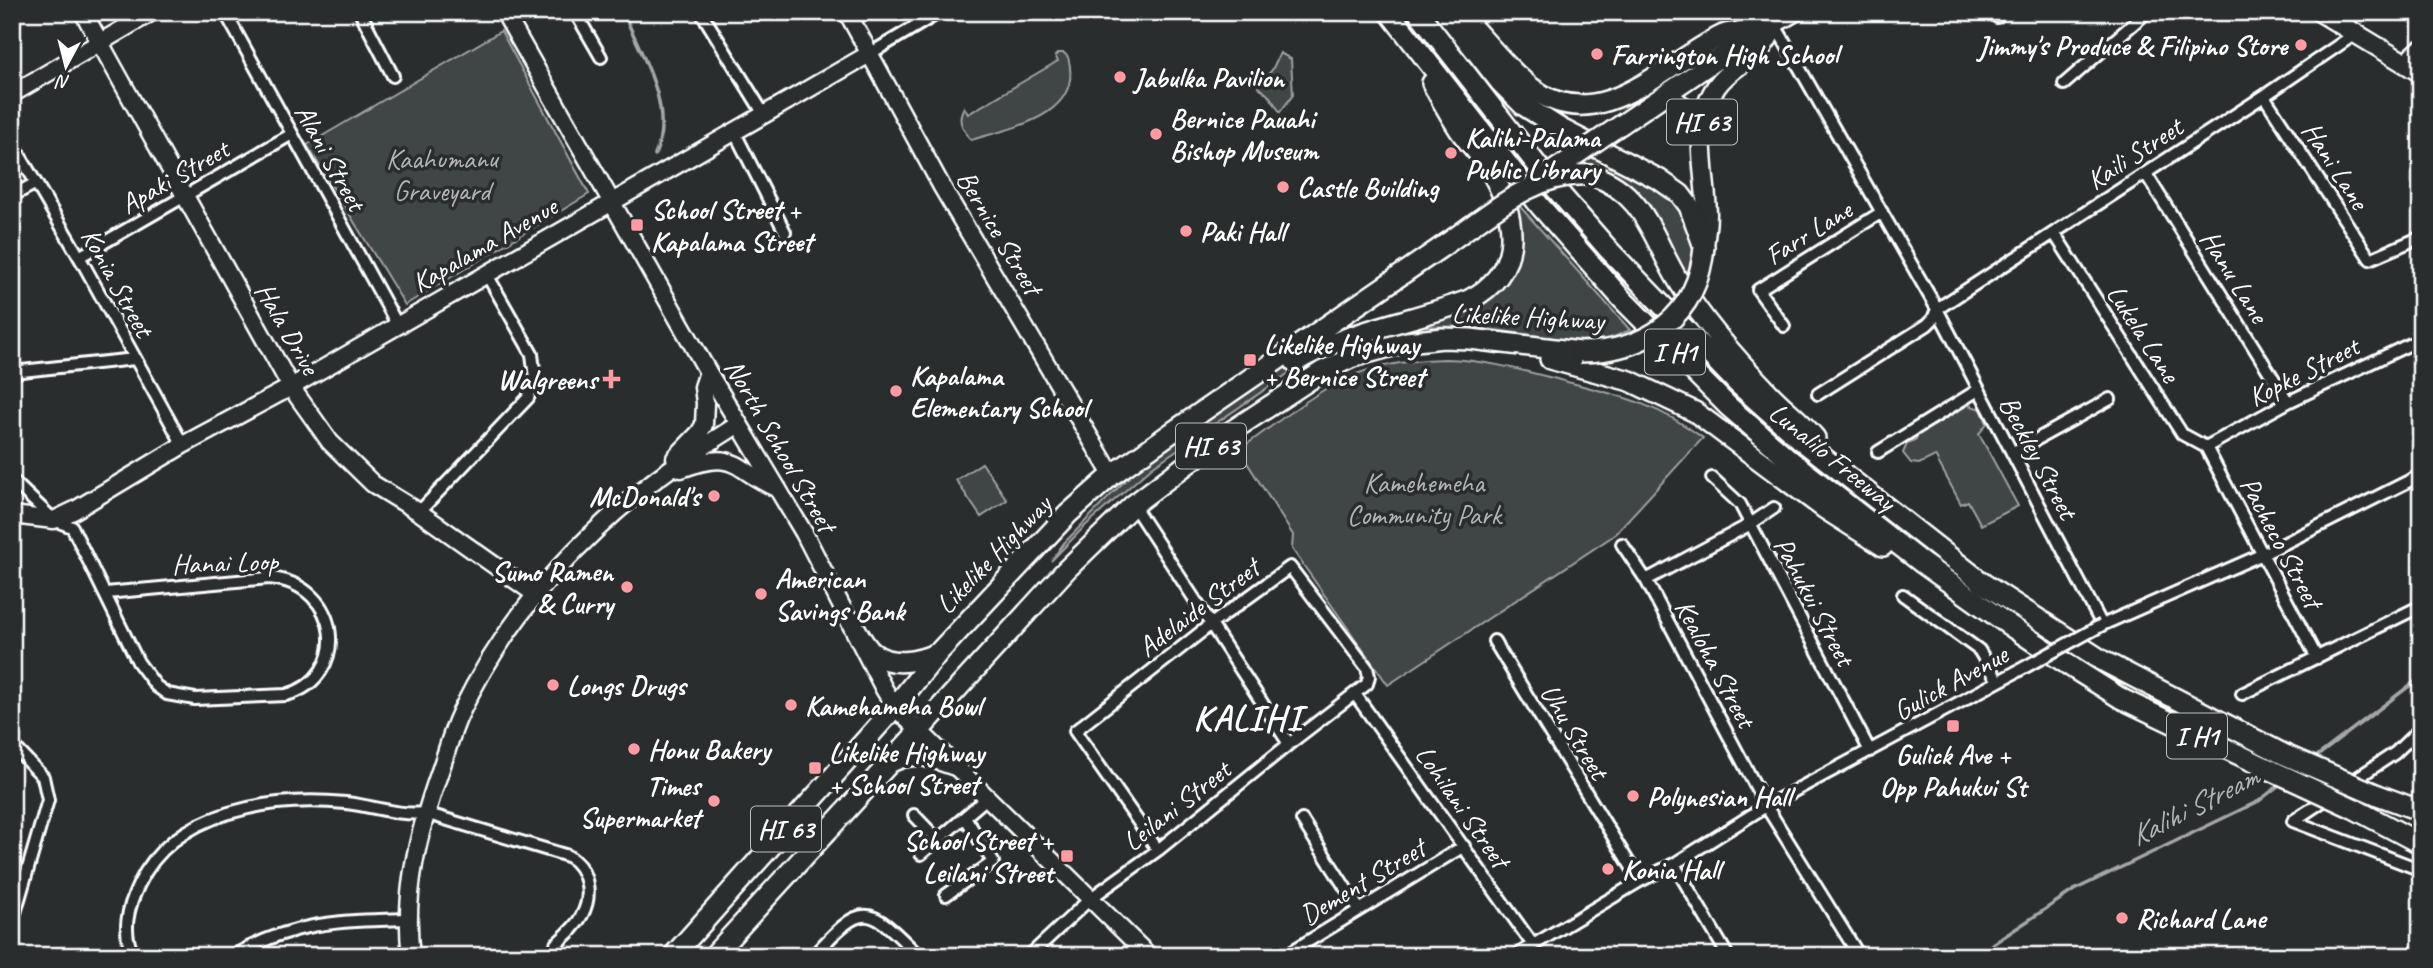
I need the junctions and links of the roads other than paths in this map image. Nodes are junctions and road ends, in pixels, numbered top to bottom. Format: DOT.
graph roads {
  1 [pos="83,12"];
  2 [pos="152,12"];
  3 [pos="225,12"];
  4 [pos="360,12"];
  5 [pos="504,12"];
  6 [pos="575,12"];
  7 [pos="701,12"];
  8 [pos="847,12"];
  9 [pos="940,12"];
  10 [pos="1418,12"];
  11 [pos="1445,12"];
  12 [pos="1458,12"];
  13 [pos="1794,12"];
  14 [pos="2147,12"];
  15 [pos="2320,12"];
  16 [pos="1394,18"];
  17 [pos="1768,28"];
  18 [pos="2355,34"];
  19 [pos="100,43"];
  20 [pos="2421,48"];
  21 [pos="871,53"];
  22 [pos="601,57"];
  23 [pos="2404,63"];
  24 [pos="2421,73"];
  25 [pos="393,76"];
  26 [pos="2064,84"];
  27 [pos="12,94"];
  28 [pos="1663,96"];
  29 [pos="2264,96"];
  30 [pos="765,116"];
  31 [pos="735,133"];
  32 [pos="292,134"];
  33 [pos="1702,139"];
  34 [pos="12,142"];
  35 [pos="2146,174"];
  36 [pos="36,183"];
  37 [pos="1531,186"];
  38 [pos="12,196"];
  39 [pos="185,196"];
  40 [pos="611,201"];
  41 [pos="1882,212"];
  42 [pos="785,232"];
  43 [pos="2054,233"];
  44 [pos="2421,237"];
  45 [pos="1704,247"];
  46 [pos="79,257"];
  47 [pos="486,273"];
  48 [pos="1937,309"];
  49 [pos="397,324"];
  50 [pos="1784,326"];
  51 [pos="2421,339"];
  52 [pos="1407,342"];
  53 [pos="135,359"];
  54 [pos="12,372"];
  55 [pos="708,372"];
  56 [pos="290,387"];
  57 [pos="1978,390"];
  58 [pos="1818,394"];
  59 [pos="2110,399"];
  60 [pos="2288,402"];
  61 [pos="739,424"];
  62 [pos="1174,431"];
  63 [pos="183,445"];
  64 [pos="2206,447"];
  65 [pos="1878,452"];
  66 [pos="2012,453"];
  67 [pos="1112,475"];
  68 [pos="659,477"];
  69 [pos="1712,478"];
  70 [pos="2420,478"];
  71 [pos="12,480"];
  72 [pos="1849,480"];
  73 [pos="779,489"];
  74 [pos="1133,505"];
  75 [pos="1774,508"];
  76 [pos="419,512"];
  77 [pos="12,515"];
  78 [pos="54,520"];
  79 [pos="1749,525"];
  80 [pos="1622,544"];
  81 [pos="2263,554"];
  82 [pos="1646,580"];
  83 [pos="106,593"];
  84 [pos="535,594"];
  85 [pos="1903,595"];
  86 [pos="2421,606"];
  87 [pos="851,621"];
  88 [pos="2006,623"];
  89 [pos="1210,625"];
  90 [pos="2102,625"];
  91 [pos="1494,641"];
  92 [pos="938,653"];
  93 [pos="2317,658"];
  94 [pos="1998,681"];
  95 [pos="1355,694"];
  96 [pos="2242,694"];
  97 [pos="895,706"];
  98 [pos="2421,728"];
  99 [pos="917,730"];
  100 [pos="12,744"];
  101 [pos="1289,744"];
  102 [pos="1870,751"];
  103 [pos="2278,763"];
  104 [pos="888,764"];
  105 [pos="954,765"];
  106 [pos="988,797"];
  107 [pos="1766,806"];
  108 [pos="2353,808"];
  109 [pos="2421,811"];
  110 [pos="425,813"];
  111 [pos="914,815"];
  112 [pos="965,817"];
  113 [pos="1301,820"];
  114 [pos="2421,836"];
  115 [pos="938,840"];
  116 [pos="2421,844"];
  117 [pos="1464,846"];
  118 [pos="1158,850"];
  119 [pos="921,854"];
  120 [pos="1674,864"];
  121 [pos="2421,870"];
  122 [pos="1640,881"];
  123 [pos="946,895"];
  124 [pos="1091,898"];
  125 [pos="1359,909"];
  126 [pos="15,914"];
  127 [pos="408,924"];
  128 [pos="556,944"];
  129 [pos="1533,945"];
  130 [pos="673,954"];
  131 [pos="1858,954"];
  132 [pos="134,956"];
  133 [pos="233,956"];
  134 [pos="399,956"];
  135 [pos="411,956"];
  136 [pos="713,956"];
  137 [pos="813,956"];
  138 [pos="919,956"];
  139 [pos="1030,956"];
  140 [pos="1149,956"];
  141 [pos="1284,956"];
  142 [pos="1514,956"];
  143 [pos="1728,956"];
  1 -- 19 [label="street, Hala Drive"];
  2 -- 19 [label="street"];
  3 -- 32 [label="street, Alani Street"];
  4 -- 25 [label="street"];
  5 -- 40 [label="street, North School Street"];
  6 -- 22 [label="street"];
  7 -- 30 [label="street"];
  8 -- 21 [label="street, Bernice Street"];
  9 -- 21 [label="street, Kapalama Avenue"];
  10 -- 72 [label="highway, Lunalilo Freeway / I H1"];
  11 -- 45 [label="highway"];
  12 -- 17 [label="highway"];
  13 -- 17 [label="main road, HI 63"];
  14 -- 26 [label="street"];
  15 -- 18 [label="main road"];
  16 -- 62 [label="highway"];
  16 -- 88 [label="highway, Lunalilo Freeway / I H1"];
  17 -- 28 [label="main road, Likelike Highway / HI 63"];
  17 -- 33 [label="main road, Likelike Highway / HI 63"];
  17 -- 41 [label="street, Beckley Street"];
  18 -- 23 [label="main road"];
  18 -- 29 [label="street, Kaili Street"];
  19 -- 27 [label="street"];
  19 -- 39 [label="street, Hala Drive"];
  20 -- 23 [label="street"];
  21 -- 30 [label="street, Kapalama Avenue"];
  21 -- 67 [label="street, Bernice Street"];
  23 -- 24 [label="main road"];
  28 -- 33 [label="main road"];
  28 -- 37 [label="main road, Likelike Highway / HI 63, bridge"];
  29 -- 35 [label="street, Kaili Street"];
  29 -- 44 [label="street, Hani Lane"];
  30 -- 31 [label="street, Kapalama Avenue"];
  31 -- 40 [label="street, Kapalama Avenue"];
  31 -- 42 [label="street"];
  32 -- 39 [label="street, Apaki Street"];
  32 -- 49 [label="street, Alani Street"];
  33 -- 45 [label="main road, Likelike Highway / HI 63"];
  34 -- 36 [label="street, Konia Street"];
  35 -- 43 [label="street, Kaili Street"];
  35 -- 60 [label="street, Hanu Lane"];
  36 -- 38 [label="street"];
  36 -- 46 [label="street, Konia Street"];
  37 -- 62 [label="highway, Likelike Highway / HI 63, bridge"];
  37 -- 72 [label="highway, bridge"];
  39 -- 46 [label="street, Apaki Street"];
  39 -- 56 [label="street, Hala Drive"];
  40 -- 47 [label="street, Kapalama Avenue"];
  40 -- 55 [label="street, North School Street"];
  41 -- 48 [label="street, Beckley Street"];
  41 -- 50 [label="street, Farr Lane"];
  43 -- 48 [label="street, Kaili Street"];
  43 -- 64 [label="street, Lukela Lane"];
  45 -- 52 [label="highway, Likelike Highway / HI 63, bridge"];
  46 -- 53 [label="street, Konia Street"];
  47 -- 49 [label="street, Kapalama Avenue"];
  47 -- 76 [label="street"];
  48 -- 57 [label="street, Beckley Street"];
  48 -- 58 [label="street"];
  49 -- 56 [label="street, Kapalama Avenue"];
  51 -- 60 [label="street, Kopke Street"];
  52 -- 74 [label="highway, Likelike Highway / HI 63"];
  52 -- 88 [label="highway"];
  53 -- 54 [label="street"];
  53 -- 63 [label="street, Konia Street"];
  55 -- 61 [label="street, North School Street"];
  55 -- 68 [label="street"];
  56 -- 63 [label="street, Kapalama Avenue"];
  56 -- 76 [label="street, Hala Drive"];
  57 -- 65 [label="street"];
  57 -- 66 [label="street, Beckley Street"];
  59 -- 66 [label="street"];
  60 -- 64 [label="street, Kopke Street"];
  61 -- 68 [label="street"];
  61 -- 73 [label="street, North School Street"];
  62 -- 67 [label="highway, Likelike Highway / HI 63"];
  63 -- 78 [label="street, Kapalama Avenue"];
  64 -- 81 [label="street, Pacheco Street"];
  66 -- 90 [label="street, Beckley Street"];
  67 -- 92 [label="highway, Likelike Highway / HI 63"];
  68 -- 73 [label="street"];
  68 -- 84 [label="street"];
  69 -- 79 [label="street, Pahukui Street"];
  70 -- 81 [label="street, Gulick Avenue"];
  71 -- 78 [label="street, Hanai Loop"];
  72 -- 103 [label="highway, Lunalilo Freeway / I H1"];
  73 -- 87 [label="street, North School Street"];
  74 -- 89 [label="street"];
  74 -- 99 [label="highway, Likelike Highway / HI 63"];
  75 -- 79 [label="street"];
  76 -- 84 [label="street, Hala Drive"];
  77 -- 78 [label="street"];
  78 -- 83 [label="street, Hanai Loop"];
  79 -- 82 [label="street"];
  79 -- 102 [label="street, Pahukui Street"];
  80 -- 82 [label="street, Kealoha Street"];
  81 -- 90 [label="street, Gulick Avenue"];
  81 -- 93 [label="street, Pacheco Street"];
  82 -- 107 [label="street, Kealoha Street"];
  83 -- 83 [label="street, Hanai Loop"];
  84 -- 110 [label="street"];
  85 -- 94 [label="street"];
  86 -- 93 [label="street"];
  87 -- 92 [label="highway"];
  87 -- 97 [label="street, North School Street"];
  88 -- 103 [label="highway, Lunalilo Freeway / I H1"];
  89 -- 95 [label="street, Adelaide Street"];
  89 -- 101 [label="street"];
  89 -- 118 [label="street, Adelaide Street"];
  90 -- 94 [label="street, Gulick Avenue, bridge"];
  91 -- 122 [label="street, Uhu Street"];
  92 -- 97 [label="highway, Likelike Highway / HI 63"];
  93 -- 96 [label="street"];
  94 -- 102 [label="street, Gulick Avenue"];
  95 -- 101 [label="street, Leilani Street"];
  95 -- 117 [label="street, Lohilani Street"];
  97 -- 99 [label="street, North School Street"];
  97 -- 130 [label="highway, Likelike Highway / HI 63"];
  98 -- 121 [label="street"];
  99 -- 104 [label="highway, Likelike Highway / HI 63"];
  99 -- 105 [label="street, North School Street"];
  100 -- 126 [label="street"];
  101 -- 118 [label="street, Leilani Street"];
  102 -- 107 [label="street, Gulick Avenue"];
  103 -- 108 [label="highway, Lunalilo Freeway / I H1, bridge"];
  103 -- 109 [label="highway, I H1, bridge"];
  104 -- 105 [label="highway"];
  104 -- 136 [label="highway, Likelike Highway / HI 63"];
  105 -- 106 [label="street, North School Street"];
  106 -- 112 [label="street"];
  106 -- 124 [label="street, North School Street"];
  107 -- 120 [label="street, Gulick Avenue"];
  107 -- 131 [label="street, Kealoha Street"];
  108 -- 114 [label="highway"];
  108 -- 116 [label="highway, I H1"];
  110 -- 127 [label="street"];
  110 -- 128 [label="street"];
  110 -- 132 [label="street"];
  111 -- 115 [label="street"];
  112 -- 115 [label="street"];
  112 -- 123 [label="street"];
  113 -- 125 [label="street"];
  115 -- 119 [label="street"];
  117 -- 125 [label="street, Dement Street"];
  117 -- 129 [label="street, Lohilani Street"];
  118 -- 124 [label="street, Leilani Street"];
  120 -- 122 [label="street, Gulick Avenue"];
  120 -- 143 [label="street"];
  122 -- 129 [label="street, Gulick Avenue"];
  124 -- 139 [label="street, Leilani Street"];
  124 -- 140 [label="street, North School Street"];
  125 -- 141 [label="street, Dement Street"];
  127 -- 133 [label="street"];
  127 -- 134 [label="street"];
  127 -- 135 [label="street"];
  129 -- 142 [label="street, Gulick Avenue"];
  137 -- 138 [label="street"];
}
